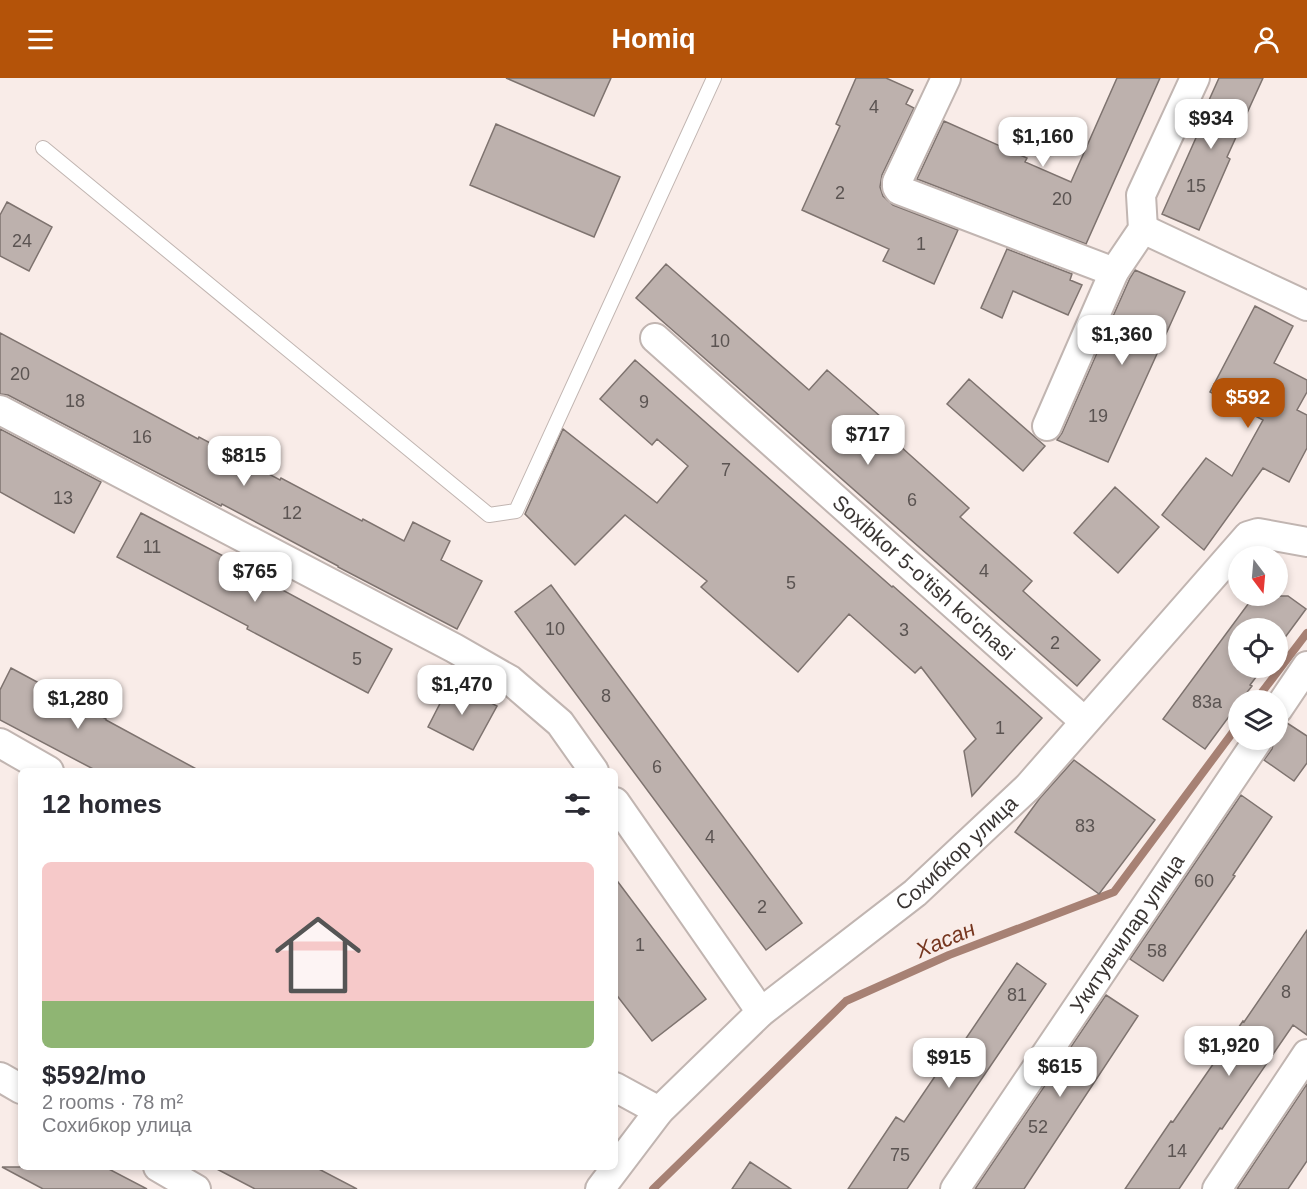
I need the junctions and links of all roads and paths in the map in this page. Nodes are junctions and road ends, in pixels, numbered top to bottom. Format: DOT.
graph roads {
  1 [pos="714,78"];
  2 [pos="946,78"];
  3 [pos="1194,78"];
  4 [pos="44,148"];
  5 [pos="1143,229"];
  6 [pos="1114,272"];
  7 [pos="1307,306"];
  8 [pos="655,338"];
  9 [pos="0,410"];
  10 [pos="1047,426"];
  11 [pos="1307,542"];
  12 [pos="1307,666"];
  13 [pos="1288,694"];
  14 [pos="1084,722"];
  15 [pos="0,743"];
  16 [pos="1251,750"];
  17 [pos="44,768"];
  18 [pos="592,768"];
  19 [pos="618,806"];
  20 [pos="761,1012"];
  21 [pos="1307,1054"];
  22 [pos="0,1077"];
  23 [pos="18,1087"];
  24 [pos="618,1089"];
  25 [pos="659,1111"];
  26 [pos="618,1165"];
  27 [pos="163,1170"];
  28 [pos="614,1170"];
  29 [pos="196,1189"];
  30 [pos="600,1189"];
  31 [pos="955,1189"];
  32 [pos="1217,1189"];
  1 -- 4 [label="lane"];
  2 -- 6 [label="street"];
  3 -- 5 [label="street"];
  5 -- 6 [label="street"];
  5 -- 7 [label="street"];
  6 -- 10 [label="street"];
  8 -- 14 [label="street, Soxibkor 5-o'tish ko'chasi"];
  9 -- 18 [label="street"];
  11 -- 14 [label="street, Сохибкор улица"];
  12 -- 13 [label="street"];
  14 -- 20 [label="street, Сохибкор улица"];
  15 -- 17 [label="street"];
  16 -- 31 [label="street, Укитувчилар улица"];
  19 -- 20 [label="street"];
  20 -- 25 [label="street, Сохибкор улица"];
  21 -- 32 [label="street"];
  22 -- 23 [label="street"];
  24 -- 25 [label="street"];
  25 -- 26 [label="street, Сохибкор улица"];
  27 -- 29 [label="street"];
  28 -- 30 [label="street, Сохибкор улица"];
}
